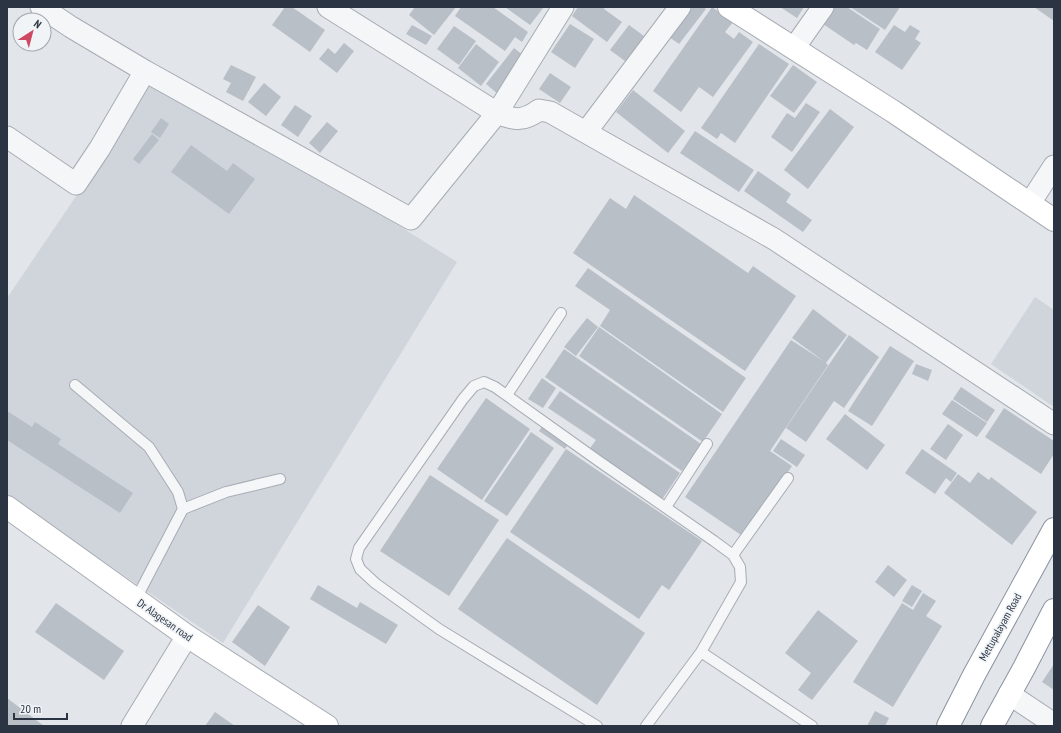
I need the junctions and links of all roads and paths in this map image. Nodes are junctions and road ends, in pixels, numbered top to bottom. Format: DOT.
graph roads {
  1 [pos="41,7"];
  2 [pos="328,7"];
  3 [pos="563,7"];
  4 [pos="680,7"];
  5 [pos="729,7"];
  6 [pos="823,7"];
  7 [pos="794,48"];
  8 [pos="145,71"];
  9 [pos="497,113"];
  10 [pos="586,132"];
  11 [pos="7,137"];
  12 [pos="1054,166"];
  13 [pos="1030,203"];
  14 [pos="1054,220"];
  15 [pos="561,313"];
  16 [pos="74,385"];
  17 [pos="507,395"];
  18 [pos="1054,424"];
  19 [pos="707,444"];
  20 [pos="788,478"];
  21 [pos="280,479"];
  22 [pos="7,506"];
  23 [pos="666,507"];
  24 [pos="183,509"];
  25 [pos="1054,529"];
  26 [pos="733,555"];
  27 [pos="136,599"];
  28 [pos="1054,610"];
  29 [pos="187,636"];
  30 [pos="701,652"];
  31 [pos="1009,694"];
  32 [pos="1054,724"];
  33 [pos="132,726"];
  34 [pos="327,726"];
  35 [pos="597,726"];
  36 [pos="646,726"];
  37 [pos="812,726"];
  38 [pos="948,726"];
  39 [pos="992,726"];
  1 -- 8 [label="street"];
  2 -- 9 [label="street"];
  3 -- 9 [label="street"];
  4 -- 10 [label="street"];
  5 -- 7 [label="main road"];
  6 -- 7 [label="street"];
  7 -- 13 [label="main road"];
  8 -- 9 [label="street"];
  8 -- 11 [label="street"];
  9 -- 10 [label="street"];
  10 -- 18 [label="street"];
  12 -- 13 [label="street"];
  13 -- 14 [label="main road"];
  15 -- 17 [label="lane"];
  16 -- 24 [label="lane"];
  17 -- 23 [label="lane"];
  17 -- 35 [label="lane"];
  19 -- 23 [label="lane"];
  20 -- 26 [label="lane"];
  21 -- 24 [label="lane"];
  22 -- 27 [label="main road, Dr Alagesan road"];
  23 -- 26 [label="lane"];
  24 -- 27 [label="lane"];
  25 -- 38 [label="main road, Mettupalayam Road"];
  26 -- 30 [label="lane"];
  27 -- 29 [label="main road, Dr Alagesan road"];
  28 -- 31 [label="main road"];
  29 -- 33 [label="street"];
  29 -- 34 [label="main road, Dr Alagesan road"];
  30 -- 36 [label="lane"];
  30 -- 37 [label="lane"];
  31 -- 32 [label="street"];
  31 -- 39 [label="main road"];
}
